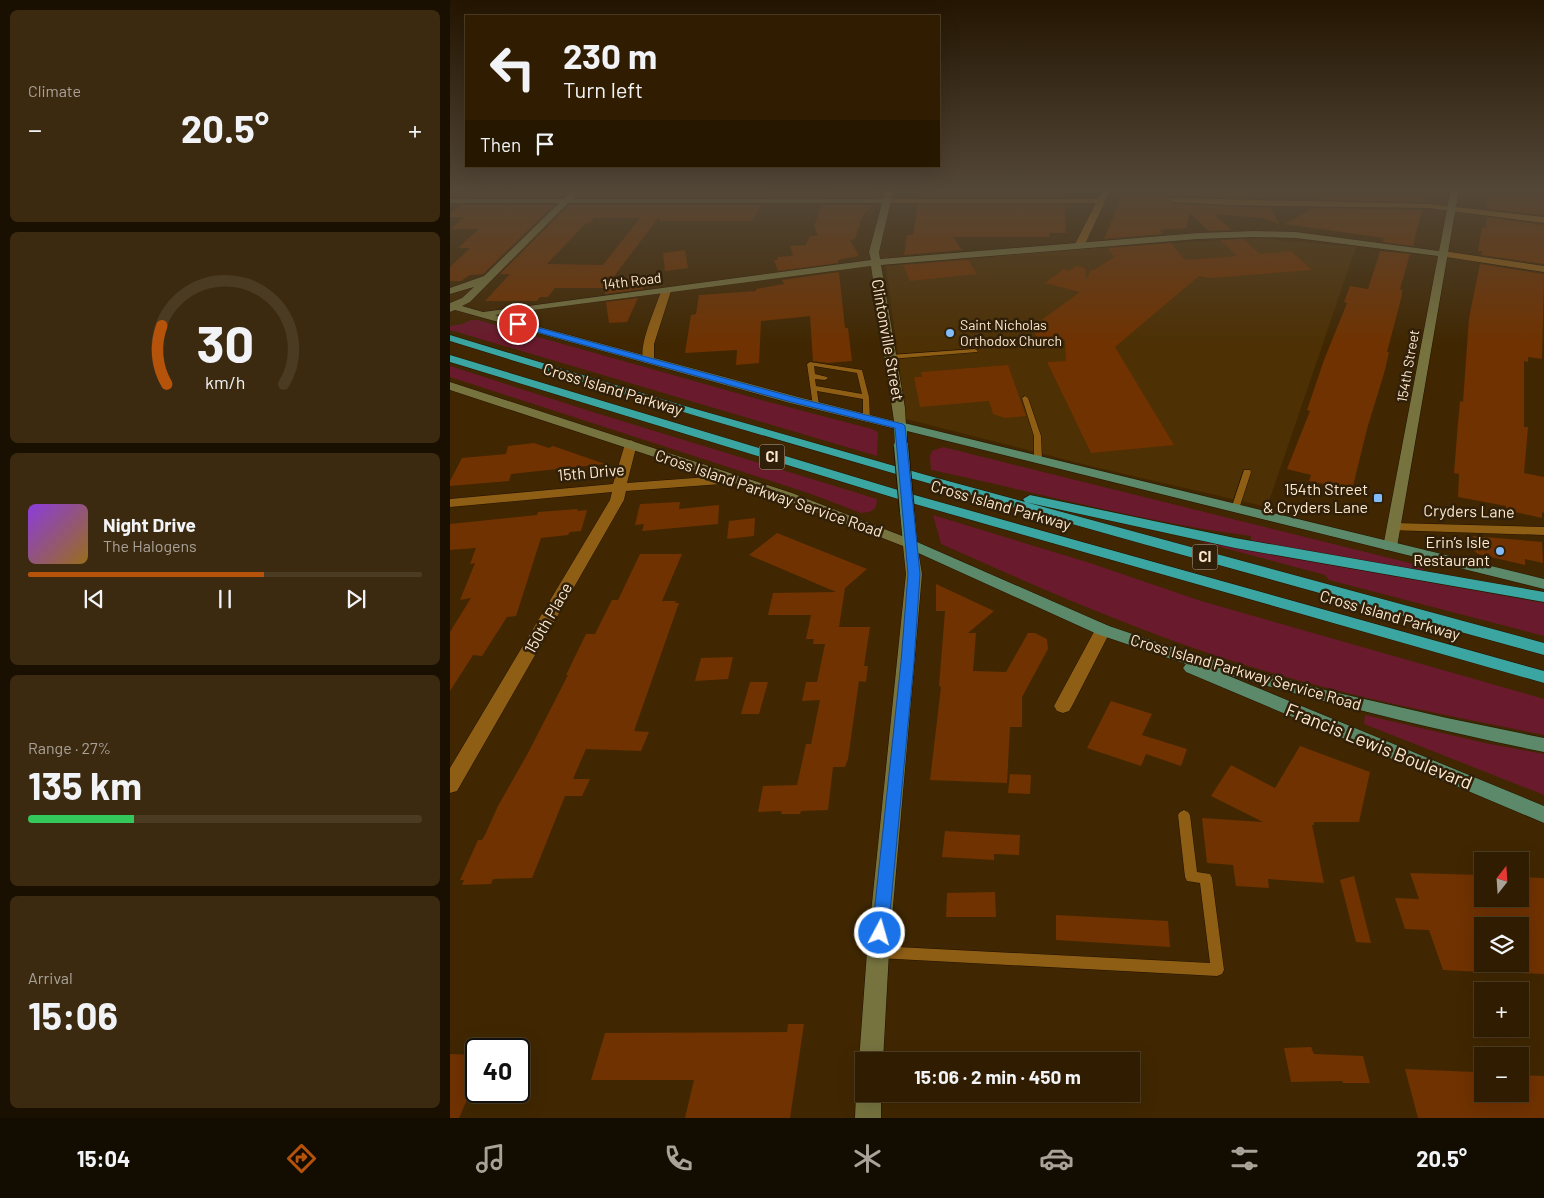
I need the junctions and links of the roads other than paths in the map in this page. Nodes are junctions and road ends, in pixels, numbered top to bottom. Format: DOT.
graph roads {
  1 [pos="526,241"];
  2 [pos="877,241"];
  3 [pos="1081,241"];
  4 [pos="1127,241"];
  5 [pos="1348,241"];
  6 [pos="1445,241"];
  7 [pos="1080,244"];
  8 [pos="1443,254"];
  9 [pos="874,262"];
  10 [pos="1544,269"];
  11 [pos="492,275"];
  12 [pos="450,290"];
  13 [pos="666,291"];
  14 [pos="452,307"];
  15 [pos="480,314"];
  16 [pos="450,338"];
  17 [pos="975,351"];
  18 [pos="890,357"];
  19 [pos="450,358"];
  20 [pos="648,360"];
  21 [pos="812,376"];
  22 [pos="825,378"];
  23 [pos="450,386"];
  24 [pos="813,388"];
  25 [pos="866,397"];
  26 [pos="1025,398"];
  27 [pos="815,405"];
  28 [pos="867,418"];
  29 [pos="900,426"];
  30 [pos="631,444"];
  31 [pos="1038,460"];
  32 [pos="867,463"];
  33 [pos="1247,472"];
  34 [pos="735,479"];
  35 [pos="619,487"];
  36 [pos="450,503"];
  37 [pos="1235,509"];
  38 [pos="1394,527"];
  39 [pos="1544,531"];
  40 [pos="910,544"];
  41 [pos="1390,547"];
  42 [pos="1544,584"];
  43 [pos="1544,597"];
  44 [pos="1104,630"];
  45 [pos="1383,633"];
  46 [pos="1544,649"];
  47 [pos="1544,677"];
  48 [pos="1544,687"];
  49 [pos="1063,706"];
  50 [pos="1544,745"];
  51 [pos="450,786"];
  52 [pos="1184,815"];
  53 [pos="1544,815"];
  54 [pos="878,952"];
  55 [pos="872,1052"];
  56 [pos="869,1102"];
  57 [pos="868,1118"];
  1 -- 11 [label="street"];
  2 -- 9 [label="street, Clintonville Street"];
  3 -- 7 [label="street"];
  4 -- 7 [label="street, 14th Road"];
  5 -- 8 [label="street, 14th Road"];
  6 -- 8 [label="street, 154th Street"];
  7 -- 9 [label="street, 14th Road"];
  8 -- 10 [label="street"];
  8 -- 38 [label="street, 154th Street"];
  9 -- 13 [label="street, 14th Road"];
  9 -- 18 [label="street, Clintonville Street"];
  11 -- 12 [label="street"];
  11 -- 14 [label="street"];
  13 -- 15 [label="street, 14th Road"];
  13 -- 20 [label="street"];
  14 -- 15 [label="street"];
  15 -- 20 [label="street"];
  16 -- 32 [label="highway, Cross Island Parkway / CI"];
  17 -- 18 [label="lane"];
  18 -- 29 [label="street, Clintonville Street"];
  19 -- 45 [label="highway, Cross Island Parkway / CI"];
  20 -- 27 [label="street"];
  21 -- 22 [label="lane"];
  21 -- 24 [label="lane"];
  21 -- 25 [label="lane"];
  23 -- 30 [label="street, Cross Island Parkway Service Road"];
  24 -- 25 [label="lane"];
  24 -- 27 [label="lane"];
  25 -- 28 [label="lane"];
  26 -- 31 [label="lane"];
  27 -- 28 [label="street"];
  28 -- 29 [label="street"];
  29 -- 31 [label="main road"];
  29 -- 40 [label="main road, Clintonville Street, bridge"];
  30 -- 34 [label="street, Cross Island Parkway Service Road"];
  30 -- 35 [label="street, 150th Place"];
  31 -- 37 [label="main road"];
  32 -- 43 [label="highway"];
  32 -- 46 [label="highway, Cross Island Parkway / CI"];
  33 -- 37 [label="lane"];
  34 -- 35 [label="street, 15th Drive"];
  34 -- 40 [label="street, Cross Island Parkway Service Road"];
  35 -- 36 [label="street, 15th Drive"];
  35 -- 51 [label="street, 150th Place"];
  37 -- 41 [label="main road"];
  38 -- 39 [label="street, Cryders Lane"];
  38 -- 41 [label="street, 154th Street"];
  40 -- 44 [label="main road, Cross Island Parkway Service Road"];
  40 -- 54 [label="street, Clintonville Street"];
  41 -- 42 [label="main road"];
  44 -- 49 [label="street"];
  44 -- 50 [label="main road, Cross Island Parkway Service Road"];
  44 -- 53 [label="main road, Francis Lewis Boulevard"];
  45 -- 47 [label="highway, Cross Island Parkway / CI"];
  45 -- 48 [label="highway"];
  52 -- 54 [label="lane"];
  54 -- 55 [label="street, Clintonville Street"];
  56 -- 57 [label="street"];
}
